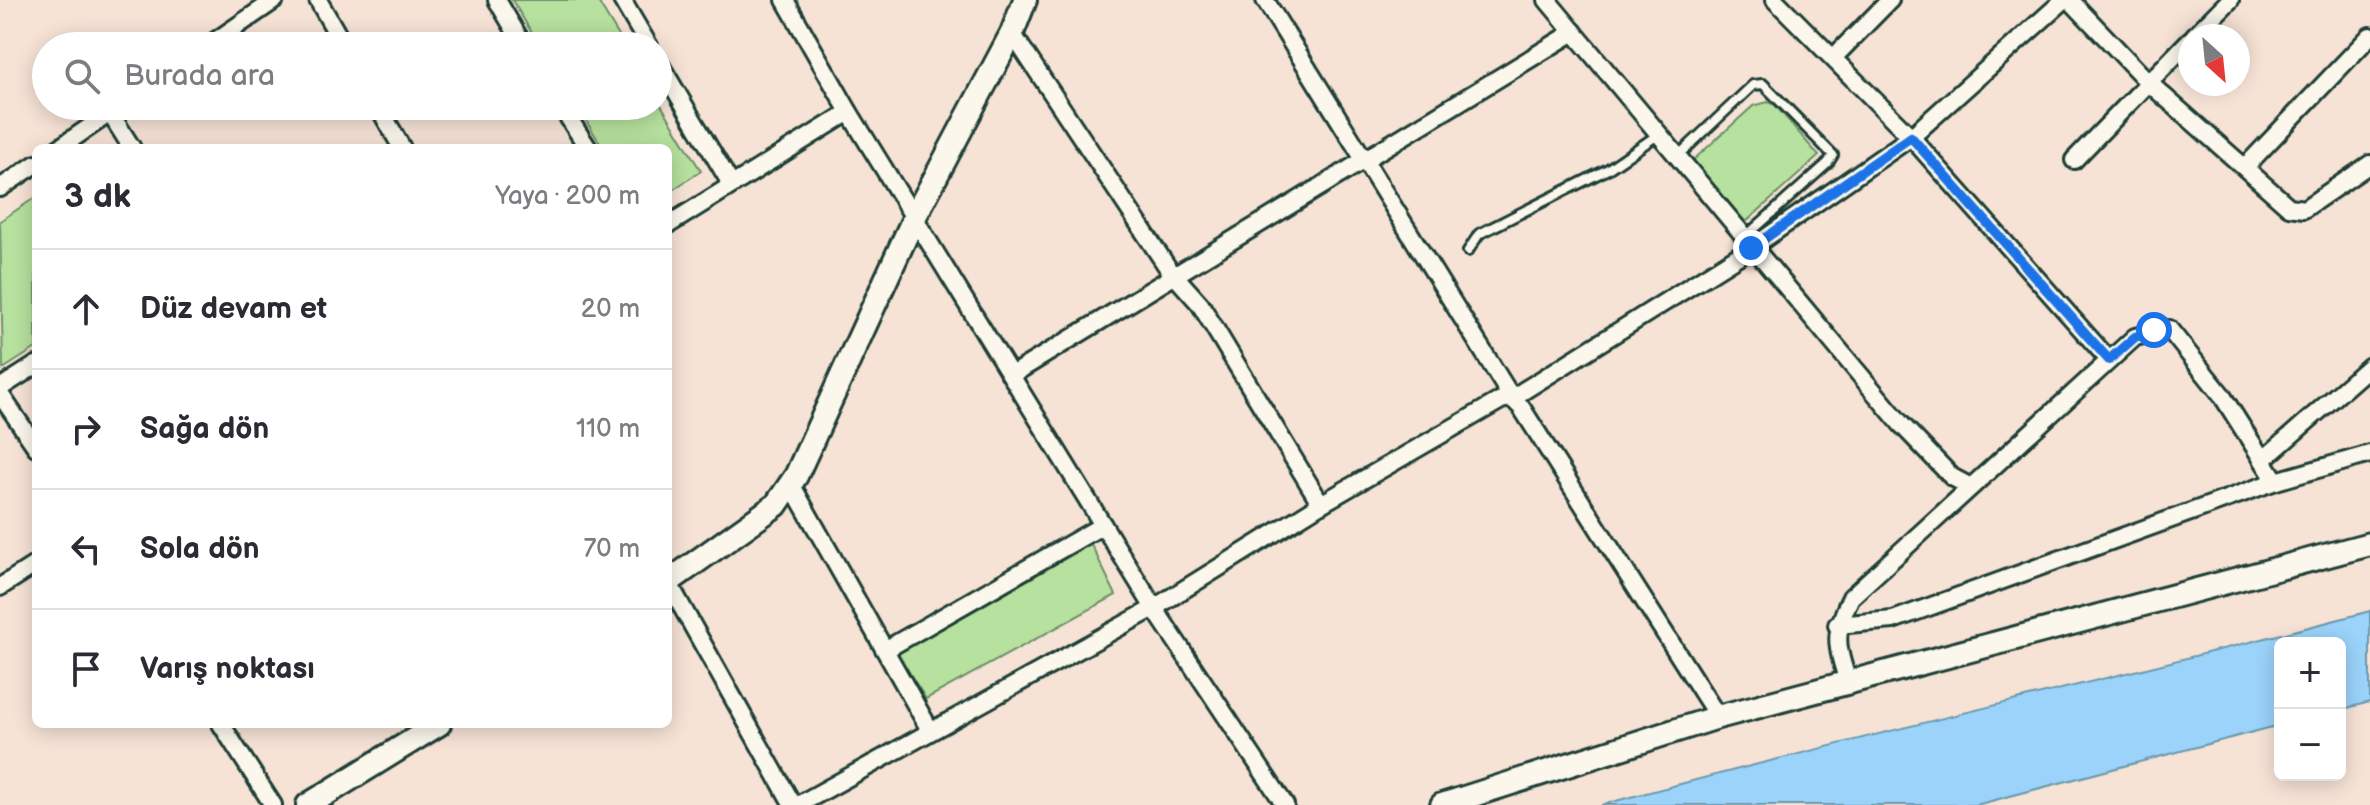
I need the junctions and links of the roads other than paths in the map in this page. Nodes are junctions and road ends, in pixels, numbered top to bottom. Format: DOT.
graph roads {
  1 [pos="275,0"];
  2 [pos="318,0"];
  3 [pos="497,0"];
  4 [pos="622,0"];
  5 [pos="785,0"];
  6 [pos="1025,0"];
  7 [pos="1265,0"];
  8 [pos="1547,0"];
  9 [pos="1775,0"];
  10 [pos="1890,0"];
  11 [pos="2067,0"];
  12 [pos="2230,0"];
  13 [pos="2206,24"];
  14 [pos="228,32"];
  15 [pos="336,32"];
  16 [pos="516,32"];
  17 [pos="641,32"];
  18 [pos="1574,32"];
  19 [pos="1012,33"];
  20 [pos="2370,36"];
  21 [pos="2178,53"];
  22 [pos="1834,57"];
  23 [pos="2149,83"];
  24 [pos="672,85"];
  25 [pos="849,112"];
  26 [pos="100,120"];
  27 [pos="119,120"];
  28 [pos="386,120"];
  29 [pos="570,120"];
  30 [pos="1659,134"];
  31 [pos="1911,137"];
  32 [pos="65,144"];
  33 [pos="130,144"];
  34 [pos="400,144"];
  35 [pos="585,144"];
  36 [pos="1678,156"];
  37 [pos="2074,160"];
  38 [pos="1365,162"];
  39 [pos="2370,164"];
  40 [pos="2246,166"];
  41 [pos="32,167"];
  42 [pos="731,184"];
  43 [pos="0,188"];
  44 [pos="915,216"];
  45 [pos="672,222"];
  46 [pos="1747,243"];
  47 [pos="1468,251"];
  48 [pos="1176,277"];
  49 [pos="2109,360"];
  50 [pos="2370,366"];
  51 [pos="32,368"];
  52 [pos="1013,374"];
  53 [pos="0,391"];
  54 [pos="1512,398"];
  55 [pos="32,441"];
  56 [pos="2370,454"];
  57 [pos="2264,459"];
  58 [pos="2276,481"];
  59 [pos="791,484"];
  60 [pos="1969,486"];
  61 [pos="1321,504"];
  62 [pos="1103,525"];
  63 [pos="2370,544"];
  64 [pos="32,567"];
  65 [pos="672,579"];
  66 [pos="0,587"];
  67 [pos="672,589"];
  68 [pos="1154,608"];
  69 [pos="1837,625"];
  70 [pos="885,650"];
  71 [pos="1848,682"];
  72 [pos="1718,717"];
  73 [pos="224,728"];
  74 [pos="433,728"];
  75 [pos="930,730"];
  76 [pos="273,805"];
  77 [pos="308,805"];
  78 [pos="795,805"];
  79 [pos="1285,805"];
  80 [pos="1442,805"];
  1 -- 14 [label="street"];
  2 -- 15 [label="street"];
  3 -- 16 [label="street"];
  4 -- 17 [label="street"];
  5 -- 25 [label="street"];
  6 -- 19 [label="street"];
  7 -- 38 [label="street"];
  8 -- 18 [label="street"];
  9 -- 22 [label="street"];
  10 -- 22 [label="street"];
  11 -- 23 [label="street"];
  11 -- 31 [label="street"];
  12 -- 13 [label="street"];
  18 -- 30 [label="street"];
  18 -- 38 [label="street"];
  19 -- 44 [label="street"];
  19 -- 48 [label="street"];
  20 -- 40 [label="street"];
  21 -- 23 [label="street"];
  22 -- 31 [label="street"];
  23 -- 37 [label="street"];
  23 -- 40 [label="street"];
  24 -- 42 [label="street"];
  25 -- 42 [label="street"];
  25 -- 44 [label="street"];
  26 -- 32 [label="street"];
  27 -- 33 [label="street"];
  28 -- 34 [label="street"];
  29 -- 35 [label="street"];
  30 -- 36 [label="street"];
  30 -- 47 [label="lane"];
  31 -- 46 [label="street"];
  31 -- 49 [label="street"];
  36 -- 46 [label="street"];
  36 -- 46 [label="lane"];
  38 -- 48 [label="street"];
  38 -- 54 [label="street"];
  39 -- 40 [label="street"];
  41 -- 43 [label="street"];
  42 -- 45 [label="street"];
  44 -- 52 [label="street"];
  44 -- 59 [label="street"];
  46 -- 54 [label="street"];
  46 -- 60 [label="street"];
  48 -- 52 [label="street"];
  48 -- 61 [label="street"];
  49 -- 57 [label="street"];
  49 -- 60 [label="street"];
  50 -- 57 [label="street"];
  51 -- 53 [label="street"];
  52 -- 62 [label="street"];
  53 -- 55 [label="street"];
  54 -- 61 [label="street"];
  54 -- 72 [label="street"];
  56 -- 58 [label="street"];
  57 -- 58 [label="street"];
  58 -- 69 [label="street"];
  59 -- 65 [label="street"];
  59 -- 70 [label="street"];
  60 -- 69 [label="street"];
  61 -- 68 [label="street"];
  62 -- 68 [label="street"];
  62 -- 70 [label="street"];
  63 -- 71 [label="street"];
  64 -- 66 [label="street"];
  67 -- 78 [label="street"];
  68 -- 75 [label="street"];
  68 -- 79 [label="street"];
  69 -- 71 [label="street"];
  70 -- 75 [label="street"];
  71 -- 72 [label="street"];
  72 -- 80 [label="street"];
  73 -- 76 [label="street"];
  74 -- 77 [label="street"];
  75 -- 78 [label="street"];
}
